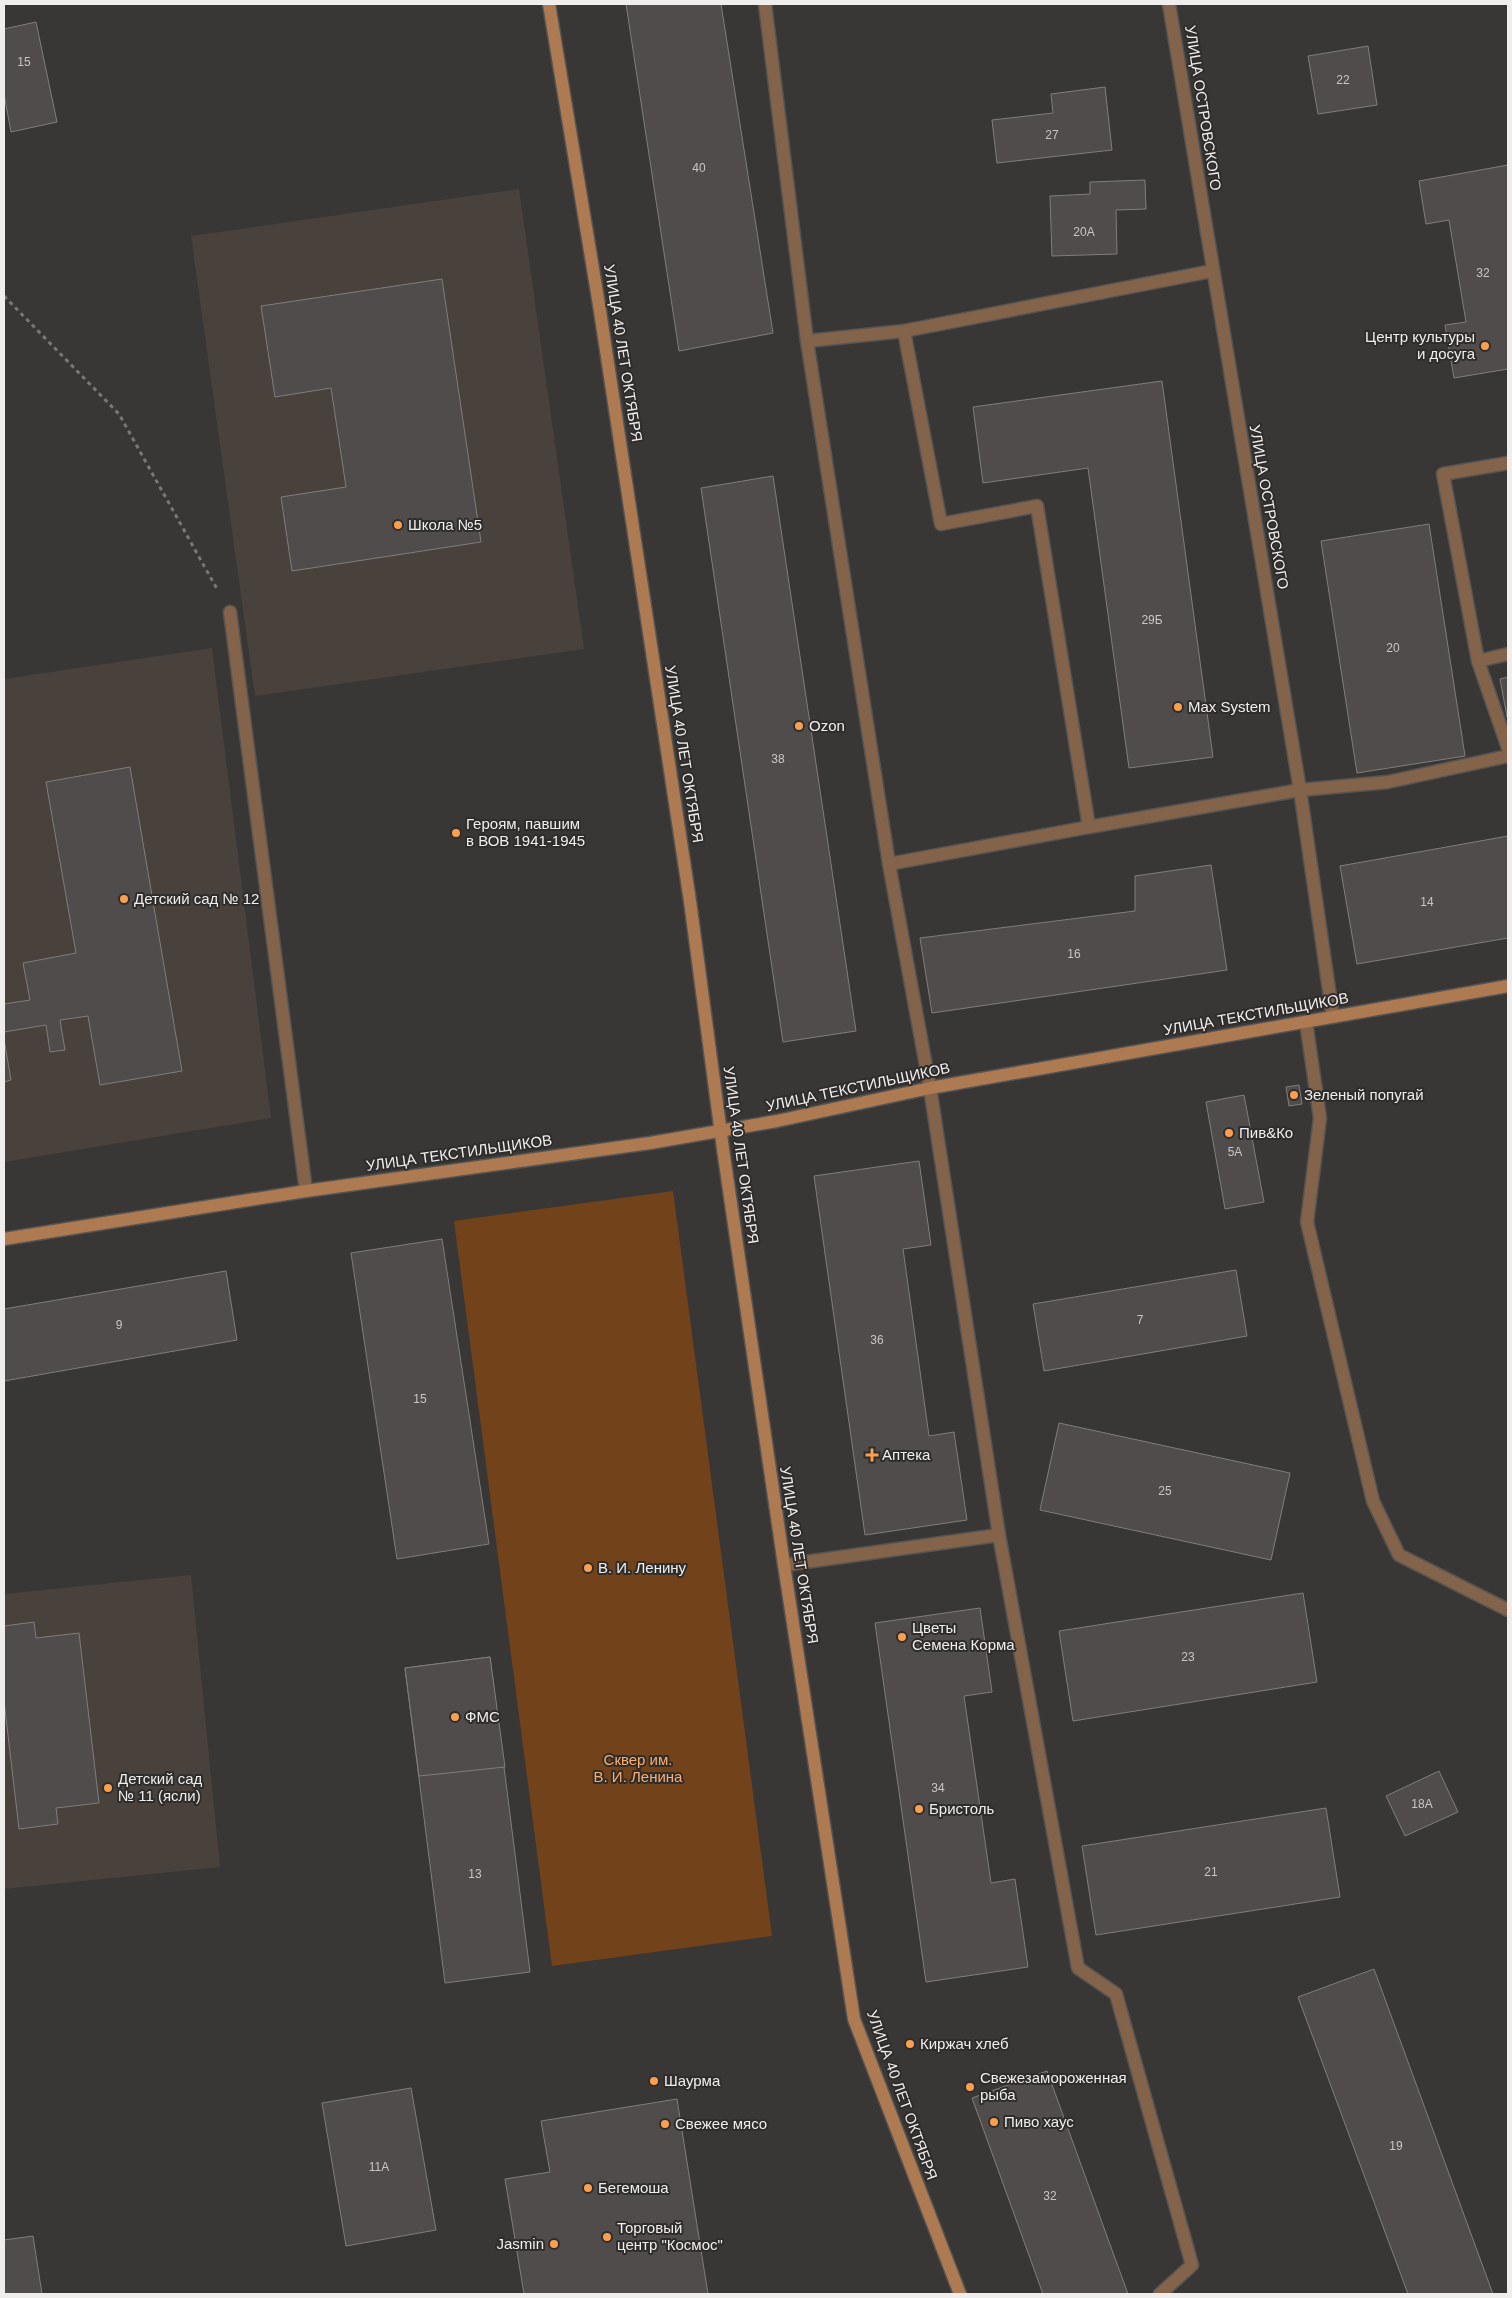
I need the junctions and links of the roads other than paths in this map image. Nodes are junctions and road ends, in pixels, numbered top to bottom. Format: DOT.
graph roads {
  1 [pos="549,4"];
  2 [pos="765,4"];
  3 [pos="1170,4"];
  4 [pos="1212,271"];
  5 [pos="904,331"];
  6 [pos="807,341"];
  7 [pos="1508,463"];
  8 [pos="230,612"];
  9 [pos="1508,654"];
  10 [pos="1478,661"];
  11 [pos="1508,748"];
  12 [pos="1508,756"];
  13 [pos="1300,790"];
  14 [pos="1089,827"];
  15 [pos="889,864"];
  16 [pos="1508,986"];
  17 [pos="1332,1017"];
  18 [pos="1306,1022"];
  19 [pos="930,1088"];
  20 [pos="721,1131"];
  21 [pos="306,1191"];
  22 [pos="4,1239"];
  23 [pos="999,1535"];
  24 [pos="784,1565"];
  25 [pos="1508,1610"];
  26 [pos="960,2294"];
  27 [pos="1160,2294"];
  1 -- 20 [label="street, УЛИЦА 40 ЛЕТ ОКТЯБРЯ"];
  2 -- 6 [label="street"];
  3 -- 4 [label="street, УЛИЦА ОСТРОВСКОГО"];
  4 -- 5 [label="street"];
  4 -- 13 [label="street, УЛИЦА ОСТРОВСКОГО"];
  5 -- 6 [label="street"];
  5 -- 14 [label="street"];
  6 -- 15 [label="street"];
  7 -- 10 [label="street"];
  8 -- 21 [label="street"];
  9 -- 10 [label="street"];
  10 -- 11 [label="street"];
  12 -- 13 [label="street"];
  13 -- 14 [label="street"];
  13 -- 17 [label="street, УЛИЦА ОСТРОВСКОГО"];
  14 -- 15 [label="street"];
  15 -- 19 [label="street"];
  16 -- 17 [label="street, УЛИЦА ТЕКСТИЛЬЩИКОВ"];
  17 -- 18 [label="street, УЛИЦА ТЕКСТИЛЬЩИКОВ"];
  18 -- 19 [label="street, УЛИЦА ТЕКСТИЛЬЩИКОВ"];
  18 -- 25 [label="street"];
  19 -- 20 [label="street, УЛИЦА ТЕКСТИЛЬЩИКОВ"];
  19 -- 23 [label="street"];
  20 -- 21 [label="street, УЛИЦА ТЕКСТИЛЬЩИКОВ"];
  20 -- 24 [label="street, УЛИЦА 40 ЛЕТ ОКТЯБРЯ"];
  21 -- 22 [label="street, УЛИЦА ТЕКСТИЛЬЩИКОВ"];
  23 -- 24 [label="street"];
  23 -- 27 [label="street"];
  24 -- 26 [label="street, УЛИЦА 40 ЛЕТ ОКТЯБРЯ"];
}
